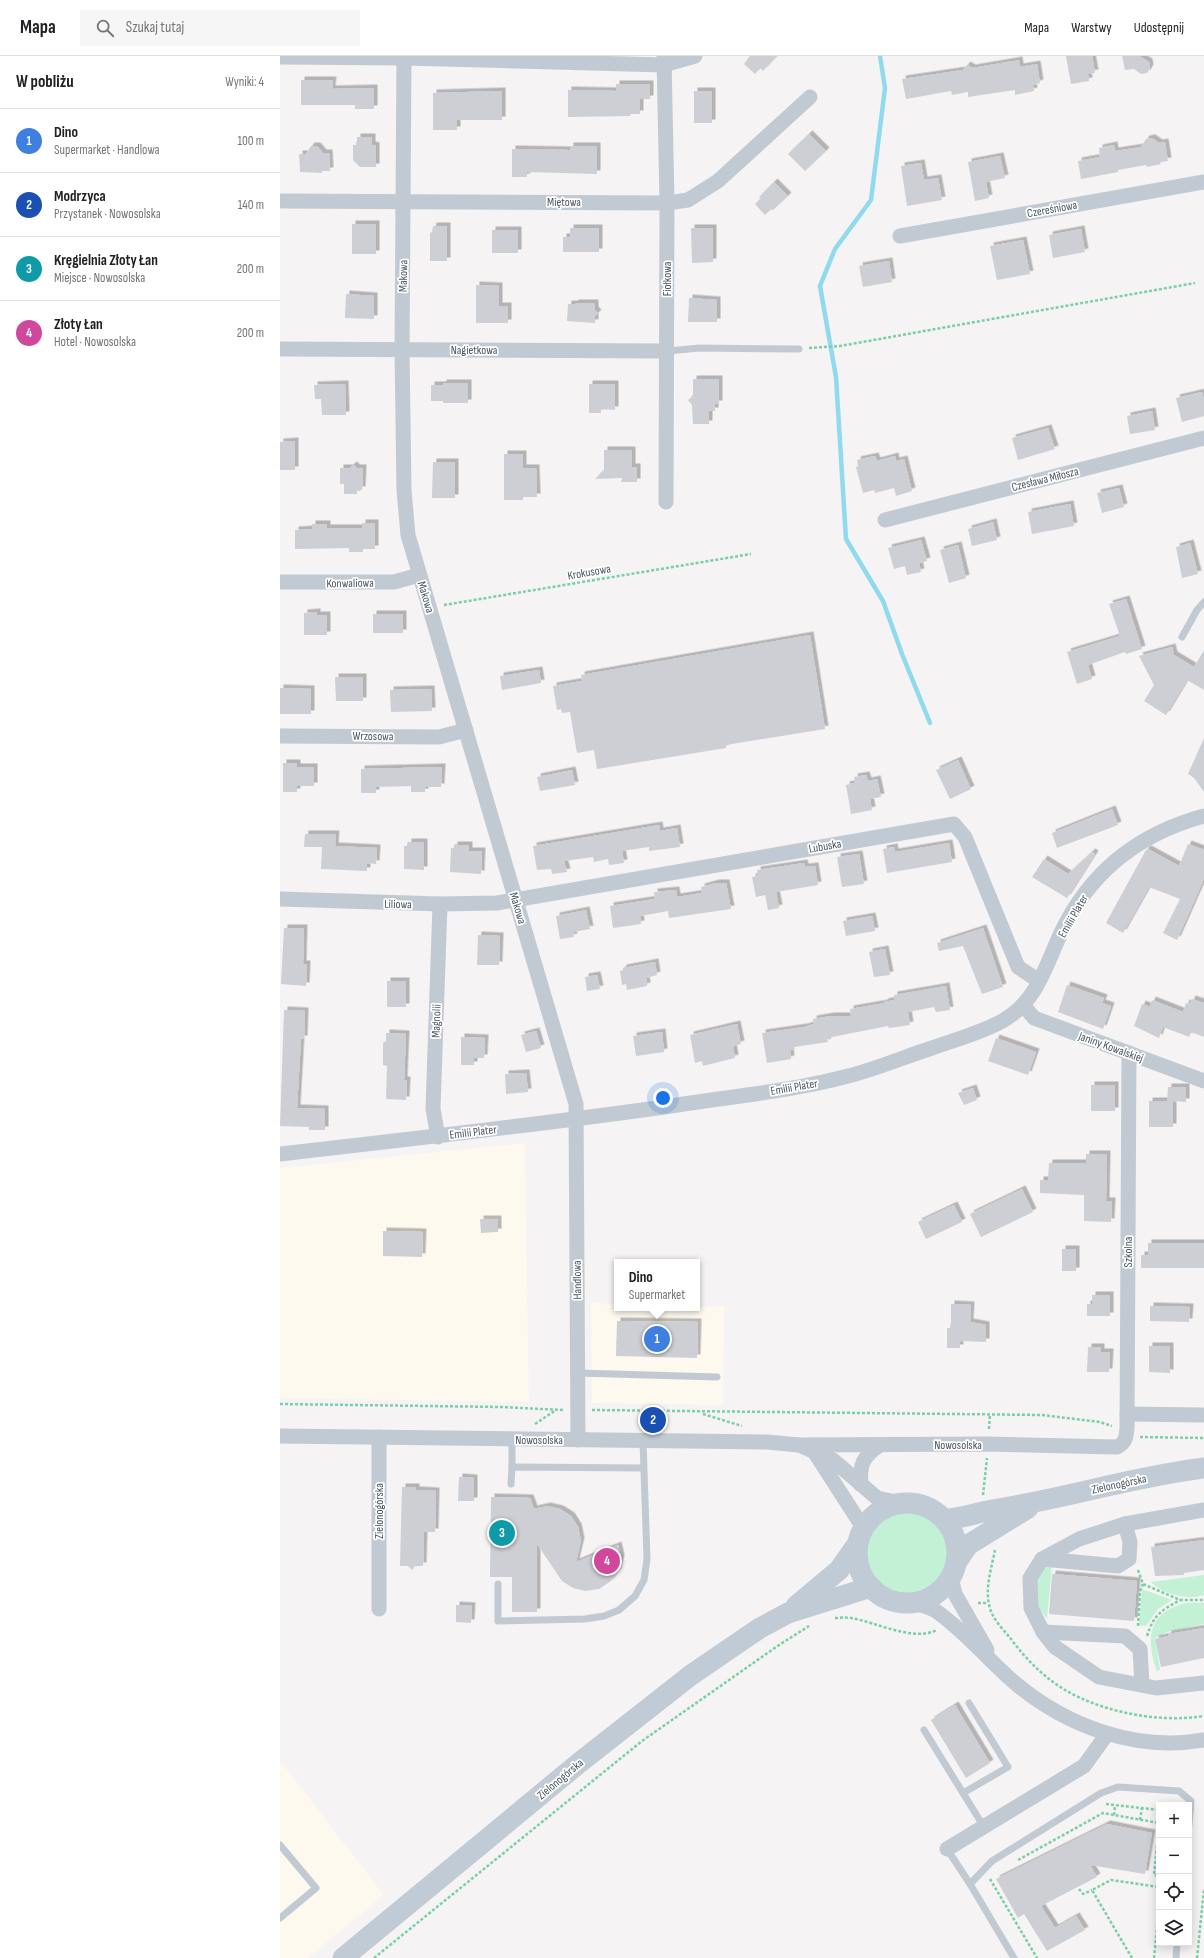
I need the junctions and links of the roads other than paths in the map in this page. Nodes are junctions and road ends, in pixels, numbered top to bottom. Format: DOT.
graph roads {
  1 [pos="695,56"];
  2 [pos="404,57"];
  3 [pos="280,58"];
  4 [pos="664,60"];
  5 [pos="810,97"];
  6 [pos="1204,182"];
  7 [pos="280,201"];
  8 [pos="404,201"];
  9 [pos="667,203"];
  10 [pos="900,236"];
  11 [pos="799,349"];
  12 [pos="280,350"];
  13 [pos="402,350"];
  14 [pos="668,351"];
  15 [pos="1204,438"];
  16 [pos="666,502"];
  17 [pos="885,520"];
  18 [pos="419,576"];
  19 [pos="280,582"];
  20 [pos="1204,602"];
  21 [pos="1182,637"];
  22 [pos="466,730"];
  23 [pos="280,736"];
  24 [pos="1204,816"];
  25 [pos="280,899"];
  26 [pos="516,899"];
  27 [pos="440,904"];
  28 [pos="1039,981"];
  29 [pos="1024,1006"];
  30 [pos="1129,1053"];
  31 [pos="1204,1081"];
  32 [pos="574,1120"];
  33 [pos="438,1137"];
  34 [pos="280,1154"];
  35 [pos="578,1373"];
  36 [pos="717,1377"];
  37 [pos="1127,1414"];
  38 [pos="1204,1415"];
  39 [pos="280,1436"];
  40 [pos="379,1437"];
  41 [pos="512,1440"];
  42 [pos="578,1440"];
  43 [pos="643,1441"];
  44 [pos="799,1444"];
  45 [pos="880,1445"];
  46 [pos="1117,1447"];
  47 [pos="815,1453"];
  48 [pos="512,1466"];
  49 [pos="643,1468"];
  50 [pos="1204,1468"];
  51 [pos="511,1484"];
  52 [pos="861,1485"];
  53 [pos="901,1503"];
  54 [pos="1035,1503"];
  55 [pos="1204,1510"];
  56 [pos="944,1519"];
  57 [pos="1125,1524"];
  58 [pos="861,1536"];
  59 [pos="1042,1558"];
  60 [pos="954,1570"];
  61 [pos="498,1584"];
  62 [pos="871,1587"];
  63 [pos="913,1603"];
  64 [pos="379,1609"];
  65 [pos="788,1613"];
  66 [pos="1043,1632"];
  67 [pos="993,1661"];
  68 [pos="1204,1683"];
  69 [pos="1142,1685"];
  70 [pos="968,1703"];
  71 [pos="924,1730"];
  72 [pos="1107,1734"];
  73 [pos="1204,1740"];
  74 [pos="963,1793"];
  75 [pos="1191,1802"];
  76 [pos="984,1826"];
  77 [pos="280,1845"];
  78 [pos="947,1849"];
  79 [pos="970,1884"];
  80 [pos="280,1918"];
  81 [pos="1177,1946"];
  82 [pos="343,1958"];
  83 [pos="1014,1958"];
  84 [pos="1176,1958"];
  1 -- 4 [label="street"];
  2 -- 3 [label="street"];
  2 -- 4 [label="street"];
  2 -- 8 [label="street, Makowa"];
  4 -- 9 [label="street, Fiołkowa"];
  5 -- 9 [label="street, Miętowa"];
  6 -- 10 [label="street, Czereśniowa"];
  7 -- 8 [label="street, Miętowa"];
  8 -- 9 [label="street, Miętowa"];
  8 -- 13 [label="street, Makowa"];
  9 -- 14 [label="street, Fiołkowa"];
  11 -- 14 [label="lane"];
  12 -- 13 [label="street, Nagietkowa"];
  13 -- 14 [label="street, Nagietkowa"];
  13 -- 18 [label="street, Makowa"];
  14 -- 16 [label="street, Fiołkowa"];
  15 -- 17 [label="street, Czesława Miłosza"];
  18 -- 19 [label="street, Konwaliowa"];
  18 -- 22 [label="street, Makowa"];
  20 -- 21 [label="lane"];
  22 -- 23 [label="street, Wrzosowa"];
  22 -- 26 [label="street, Makowa"];
  24 -- 28 [label="street, Emilii Plater"];
  25 -- 27 [label="street, Liliowa"];
  26 -- 27 [label="street, Liliowa"];
  26 -- 28 [label="street, Lubuska"];
  26 -- 32 [label="street, Makowa"];
  27 -- 33 [label="street, Magnolii"];
  28 -- 29 [label="street, Emilii Plater"];
  29 -- 30 [label="street, Janiny Kowalskiej"];
  29 -- 32 [label="street, Emilii Plater"];
  30 -- 31 [label="street, Janiny Kowalskiej"];
  30 -- 37 [label="street, Szkolna"];
  32 -- 33 [label="street, Emilii Plater"];
  32 -- 35 [label="street, Handlowa"];
  33 -- 34 [label="street, Emilii Plater"];
  35 -- 36 [label="lane"];
  35 -- 42 [label="street, Handlowa"];
  37 -- 38 [label="street"];
  37 -- 46 [label="street, Szkolna"];
  39 -- 40 [label="street, Nowosolska"];
  40 -- 41 [label="street, Nowosolska"];
  40 -- 64 [label="street, Zielonogórska"];
  41 -- 42 [label="street, Nowosolska"];
  41 -- 48 [label="lane"];
  42 -- 43 [label="street, Nowosolska"];
  43 -- 44 [label="street, Nowosolska"];
  43 -- 49 [label="lane"];
  44 -- 45 [label="street, Nowosolska"];
  44 -- 47 [label="street, Nowosolska"];
  45 -- 46 [label="street, Nowosolska"];
  45 -- 52 [label="street"];
  47 -- 52 [label="street, Nowosolska"];
  47 -- 58 [label="street, Nowosolska"];
  48 -- 49 [label="lane"];
  48 -- 51 [label="lane"];
  49 -- 61 [label="lane"];
  50 -- 54 [label="street, Zielonogórska"];
  52 -- 53 [label="street, Nowosolska"];
  53 -- 56 [label="street"];
  53 -- 58 [label="street"];
  54 -- 56 [label="street, Zielonogórska"];
  54 -- 60 [label="street, Zielonogórska"];
  55 -- 57 [label="street"];
  56 -- 60 [label="street"];
  57 -- 59 [label="street"];
  57 -- 59 [label="street"];
  58 -- 62 [label="street"];
  58 -- 65 [label="street, Zielonogórska"];
  59 -- 66 [label="street"];
  60 -- 63 [label="street"];
  60 -- 67 [label="street"];
  62 -- 63 [label="street"];
  62 -- 65 [label="street, Zielonogórska"];
  63 -- 67 [label="street"];
  65 -- 82 [label="street, Zielonogórska"];
  66 -- 69 [label="street"];
  66 -- 69 [label="street"];
  67 -- 72 [label="street"];
  68 -- 69 [label="street"];
  70 -- 74 [label="lane"];
  71 -- 74 [label="lane"];
  72 -- 73 [label="street"];
  72 -- 76 [label="street"];
  74 -- 76 [label="lane"];
  75 -- 79 [label="lane"];
  76 -- 78 [label="street"];
  77 -- 80 [label="lane"];
  78 -- 79 [label="lane"];
  79 -- 83 [label="lane"];
  81 -- 84 [label="lane"];
}
